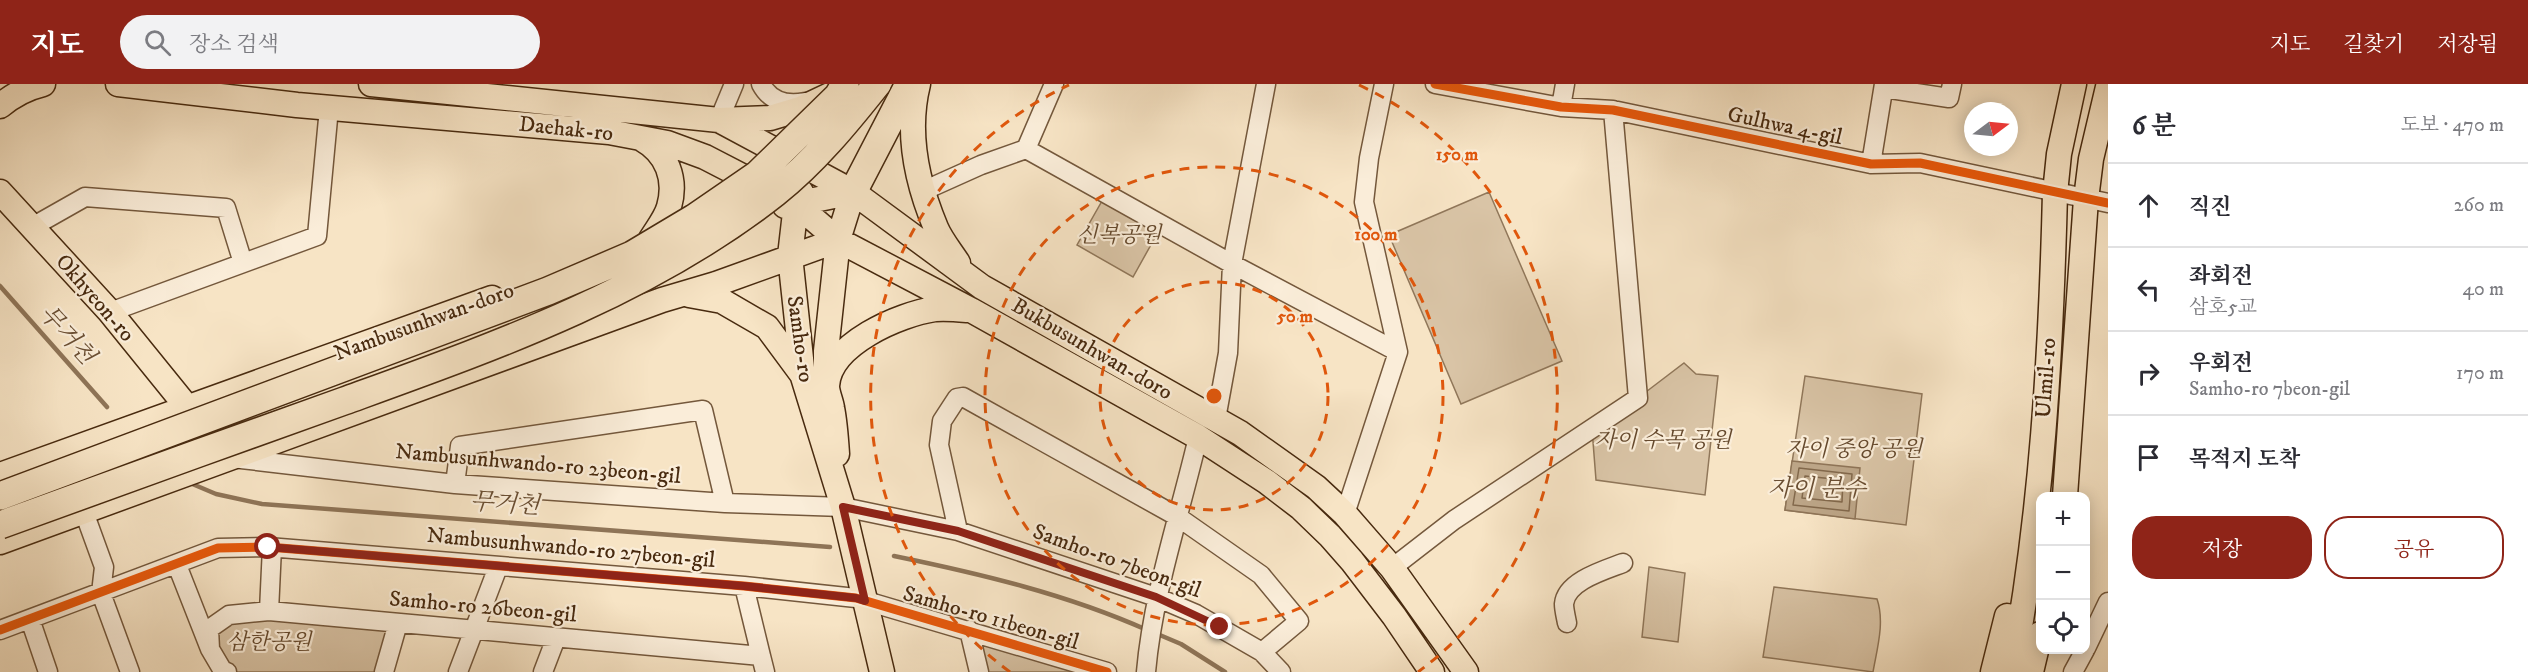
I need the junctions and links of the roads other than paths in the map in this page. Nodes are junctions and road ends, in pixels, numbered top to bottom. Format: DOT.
graph roads {
  1 [pos="43,84"];
  2 [pos="118,84"];
  3 [pos="371,84"];
  4 [pos="734,84"];
  5 [pos="761,84"];
  6 [pos="877,84"];
  7 [pos="909,84"];
  8 [pos="918,84"];
  9 [pos="1054,84"];
  10 [pos="1266,84"];
  11 [pos="1384,84"];
  12 [pos="1435,84"];
  13 [pos="1565,84"];
  14 [pos="1952,84"];
  15 [pos="2074,84"];
  16 [pos="1884,86"];
  17 [pos="840,87"];
  18 [pos="2108,87"];
  19 [pos="507,91"];
  20 [pos="0,106"];
  21 [pos="1561,107"];
  22 [pos="329,108"];
  23 [pos="1612,110"];
  24 [pos="719,120"];
  25 [pos="640,137"];
  26 [pos="1026,149"];
  27 [pos="1871,164"];
  28 [pos="812,170"];
  29 [pos="923,191"];
  30 [pos="0,192"];
  31 [pos="853,192"];
  32 [pos="2055,192"];
  33 [pos="2097,201"];
  34 [pos="796,204"];
  35 [pos="32,228"];
  36 [pos="651,239"];
  37 [pos="838,240"];
  38 [pos="790,256"];
  39 [pos="243,263"];
  40 [pos="1232,264"];
  41 [pos="966,275"];
  42 [pos="675,296"];
  43 [pos="971,310"];
  44 [pos="110,312"];
  45 [pos="1398,352"];
  46 [pos="803,377"];
  47 [pos="827,386"];
  48 [pos="187,407"];
  49 [pos="2044,416"];
  50 [pos="1215,419"];
  51 [pos="1198,437"];
  52 [pos="231,458"];
  53 [pos="0,475"];
  54 [pos="455,483"];
  55 [pos="2065,492"];
  56 [pos="0,496"];
  57 [pos="725,503"];
  58 [pos="843,507"];
  59 [pos="84,512"];
  60 [pos="1345,514"];
  61 [pos="1178,517"];
  62 [pos="0,525"];
  63 [pos="958,531"];
  64 [pos="0,542"];
  65 [pos="272,547"];
  66 [pos="1623,563"];
  67 [pos="177,565"];
  68 [pos="498,567"];
  69 [pos="1392,568"];
  70 [pos="744,586"];
  71 [pos="101,593"];
  72 [pos="863,596"];
  73 [pos="1156,597"];
  74 [pos="2108,602"];
  75 [pos="269,611"];
  76 [pos="30,620"];
  77 [pos="398,623"];
  78 [pos="1567,623"];
  79 [pos="0,630"];
  80 [pos="475,630"];
  81 [pos="969,630"];
  82 [pos="556,638"];
  83 [pos="2090,639"];
  84 [pos="210,649"];
  85 [pos="2036,651"];
  86 [pos="1262,652"];
  87 [pos="2082,654"];
  88 [pos="763,664"];
  89 [pos="48,672"];
  90 [pos="130,672"];
  91 [pos="227,672"];
  92 [pos="384,672"];
  93 [pos="458,672"];
  94 [pos="543,672"];
  95 [pos="882,672"];
  96 [pos="979,672"];
  97 [pos="1107,672"];
  98 [pos="1146,672"];
  99 [pos="1281,672"];
  100 [pos="1432,672"];
  101 [pos="1466,672"];
  102 [pos="1993,672"];
  103 [pos="2012,672"];
  104 [pos="2031,672"];
  105 [pos="2073,672"];
  1 -- 20 [label="main road"];
  2 -- 22 [label="main road, Daehak-ro"];
  3 -- 19 [label="main road, Daehak-ro"];
  4 -- 24 [label="street"];
  5 -- 17 [label="street"];
  6 -- 62 [label="highway, bridge"];
  7 -- 31 [label="highway"];
  8 -- 29 [label="main road"];
  9 -- 26 [label="street"];
  10 -- 40 [label="street"];
  11 -- 45 [label="street"];
  12 -- 21 [label="street, Gulhwa 4-gil"];
  13 -- 21 [label="street"];
  14 -- 16 [label="street"];
  15 -- 32 [label="main road, Ulmil-ro"];
  16 -- 27 [label="street"];
  17 -- 24 [label="main road"];
  17 -- 28 [label="highway"];
  17 -- 56 [label="highway, bridge"];
  18 -- 33 [label="main road, Ulmil-ro"];
  19 -- 24 [label="main road, Daehak-ro"];
  21 -- 23 [label="street, Gulhwa 4-gil"];
  22 -- 25 [label="main road, Daehak-ro"];
  22 -- 39 [label="street"];
  23 -- 27 [label="street, Gulhwa 4-gil"];
  23 -- 69 [label="street"];
  24 -- 28 [label="main road, Daehak-ro"];
  25 -- 34 [label="main road, Daehak-ro"];
  25 -- 36 [label="main road"];
  26 -- 29 [label="street"];
  26 -- 40 [label="street"];
  27 -- 32 [label="street, Gulhwa 4-gil"];
  28 -- 31 [label="main road, Daehak-ro"];
  28 -- 34 [label="main road, Samho-ro"];
  29 -- 41 [label="main road"];
  30 -- 35 [label="main road, Okhyeon-ro"];
  31 -- 34 [label="main road, Nambusunhwan-doro"];
  31 -- 37 [label="main road, Samho-ro"];
  31 -- 41 [label="main road, Bukbusunhwan-doro"];
  32 -- 33 [label="street, Gulhwa 4-gil"];
  32 -- 49 [label="main road, Ulmil-ro"];
  33 -- 55 [label="main road, Ulmil-ro"];
  34 -- 36 [label="main road, Nambusunhwan-doro"];
  34 -- 37 [label="main road, Daehak-ro"];
  34 -- 38 [label="main road, Samho-ro"];
  35 -- 39 [label="street"];
  35 -- 44 [label="main road, Okhyeon-ro"];
  36 -- 48 [label="main road, Nambusunhwan-doro"];
  37 -- 38 [label="main road"];
  37 -- 43 [label="main road, Daehak-ro"];
  37 -- 47 [label="main road, Samho-ro"];
  38 -- 42 [label="main road"];
  38 -- 46 [label="main road, Samho-ro"];
  39 -- 44 [label="street"];
  40 -- 45 [label="street"];
  40 -- 50 [label="street"];
  41 -- 50 [label="main road, Bukbusunhwan-doro"];
  42 -- 46 [label="main road"];
  42 -- 52 [label="main road"];
  43 -- 47 [label="main road"];
  43 -- 51 [label="main road, Bukbusunhwan-doro"];
  44 -- 48 [label="main road, Okhyeon-ro"];
  45 -- 60 [label="street"];
  46 -- 58 [label="main road, Samho-ro"];
  47 -- 58 [label="main road, Samho-ro"];
  48 -- 53 [label="main road, Nambusunhwan-doro"];
  49 -- 102 [label="main road"];
  49 -- 103 [label="main road, Ulmil-ro"];
  50 -- 60 [label="main road, Bukbusunhwan-doro"];
  51 -- 61 [label="street"];
  51 -- 100 [label="main road, Bukbusunhwan-doro"];
  52 -- 54 [label="street, Nambusunhwando-ro 23beon-gil"];
  52 -- 59 [label="main road"];
  54 -- 57 [label="street, Nambusunhwando-ro 23beon-gil"];
  54 -- 57 [label="street"];
  57 -- 58 [label="street, Nambusunhwando-ro 23beon-gil"];
  58 -- 63 [label="street, Samho-ro 7beon-gil"];
  58 -- 72 [label="main road, Samho-ro"];
  59 -- 64 [label="main road"];
  59 -- 71 [label="street"];
  60 -- 69 [label="main road, Bukbusunhwan-doro"];
  61 -- 63 [label="street"];
  61 -- 73 [label="street"];
  61 -- 86 [label="street"];
  63 -- 73 [label="street, Samho-ro 7beon-gil"];
  65 -- 67 [label="street, Nambusunhwando-ro 27beon-gil"];
  65 -- 68 [label="street, Nambusunhwando-ro 27beon-gil"];
  65 -- 75 [label="street"];
  66 -- 78 [label="street"];
  67 -- 71 [label="street, Nambusunhwando-ro 27beon-gil"];
  67 -- 84 [label="street"];
  68 -- 70 [label="street, Nambusunhwando-ro 27beon-gil"];
  68 -- 80 [label="street"];
  69 -- 101 [label="main road, Bukbusunhwan-doro"];
  70 -- 72 [label="street, Nambusunhwando-ro 27beon-gil"];
  70 -- 88 [label="street"];
  71 -- 76 [label="street, Nambusunhwando-ro 27beon-gil"];
  71 -- 90 [label="street"];
  72 -- 81 [label="street, Samho-ro 11beon-gil"];
  72 -- 95 [label="main road"];
  73 -- 86 [label="street, Samho-ro 7beon-gil"];
  73 -- 98 [label="street"];
  74 -- 83 [label="street"];
  75 -- 77 [label="street, Samho-ro 26beon-gil"];
  75 -- 84 [label="street, Samho-ro 26beon-gil"];
  76 -- 79 [label="street, Nambusunhwando-ro 27beon-gil"];
  76 -- 89 [label="street"];
  77 -- 80 [label="street, Samho-ro 26beon-gil"];
  77 -- 92 [label="street"];
  80 -- 82 [label="street, Samho-ro 26beon-gil"];
  80 -- 93 [label="street"];
  81 -- 96 [label="street, Samho-ro 11beon-gil"];
  81 -- 97 [label="street, Samho-ro 11beon-gil"];
  82 -- 88 [label="street, Samho-ro 26beon-gil"];
  82 -- 94 [label="street"];
  84 -- 91 [label="street"];
  85 -- 104 [label="main road"];
  86 -- 99 [label="street, Samho-ro 7beon-gil"];
  87 -- 105 [label="street"];
}
